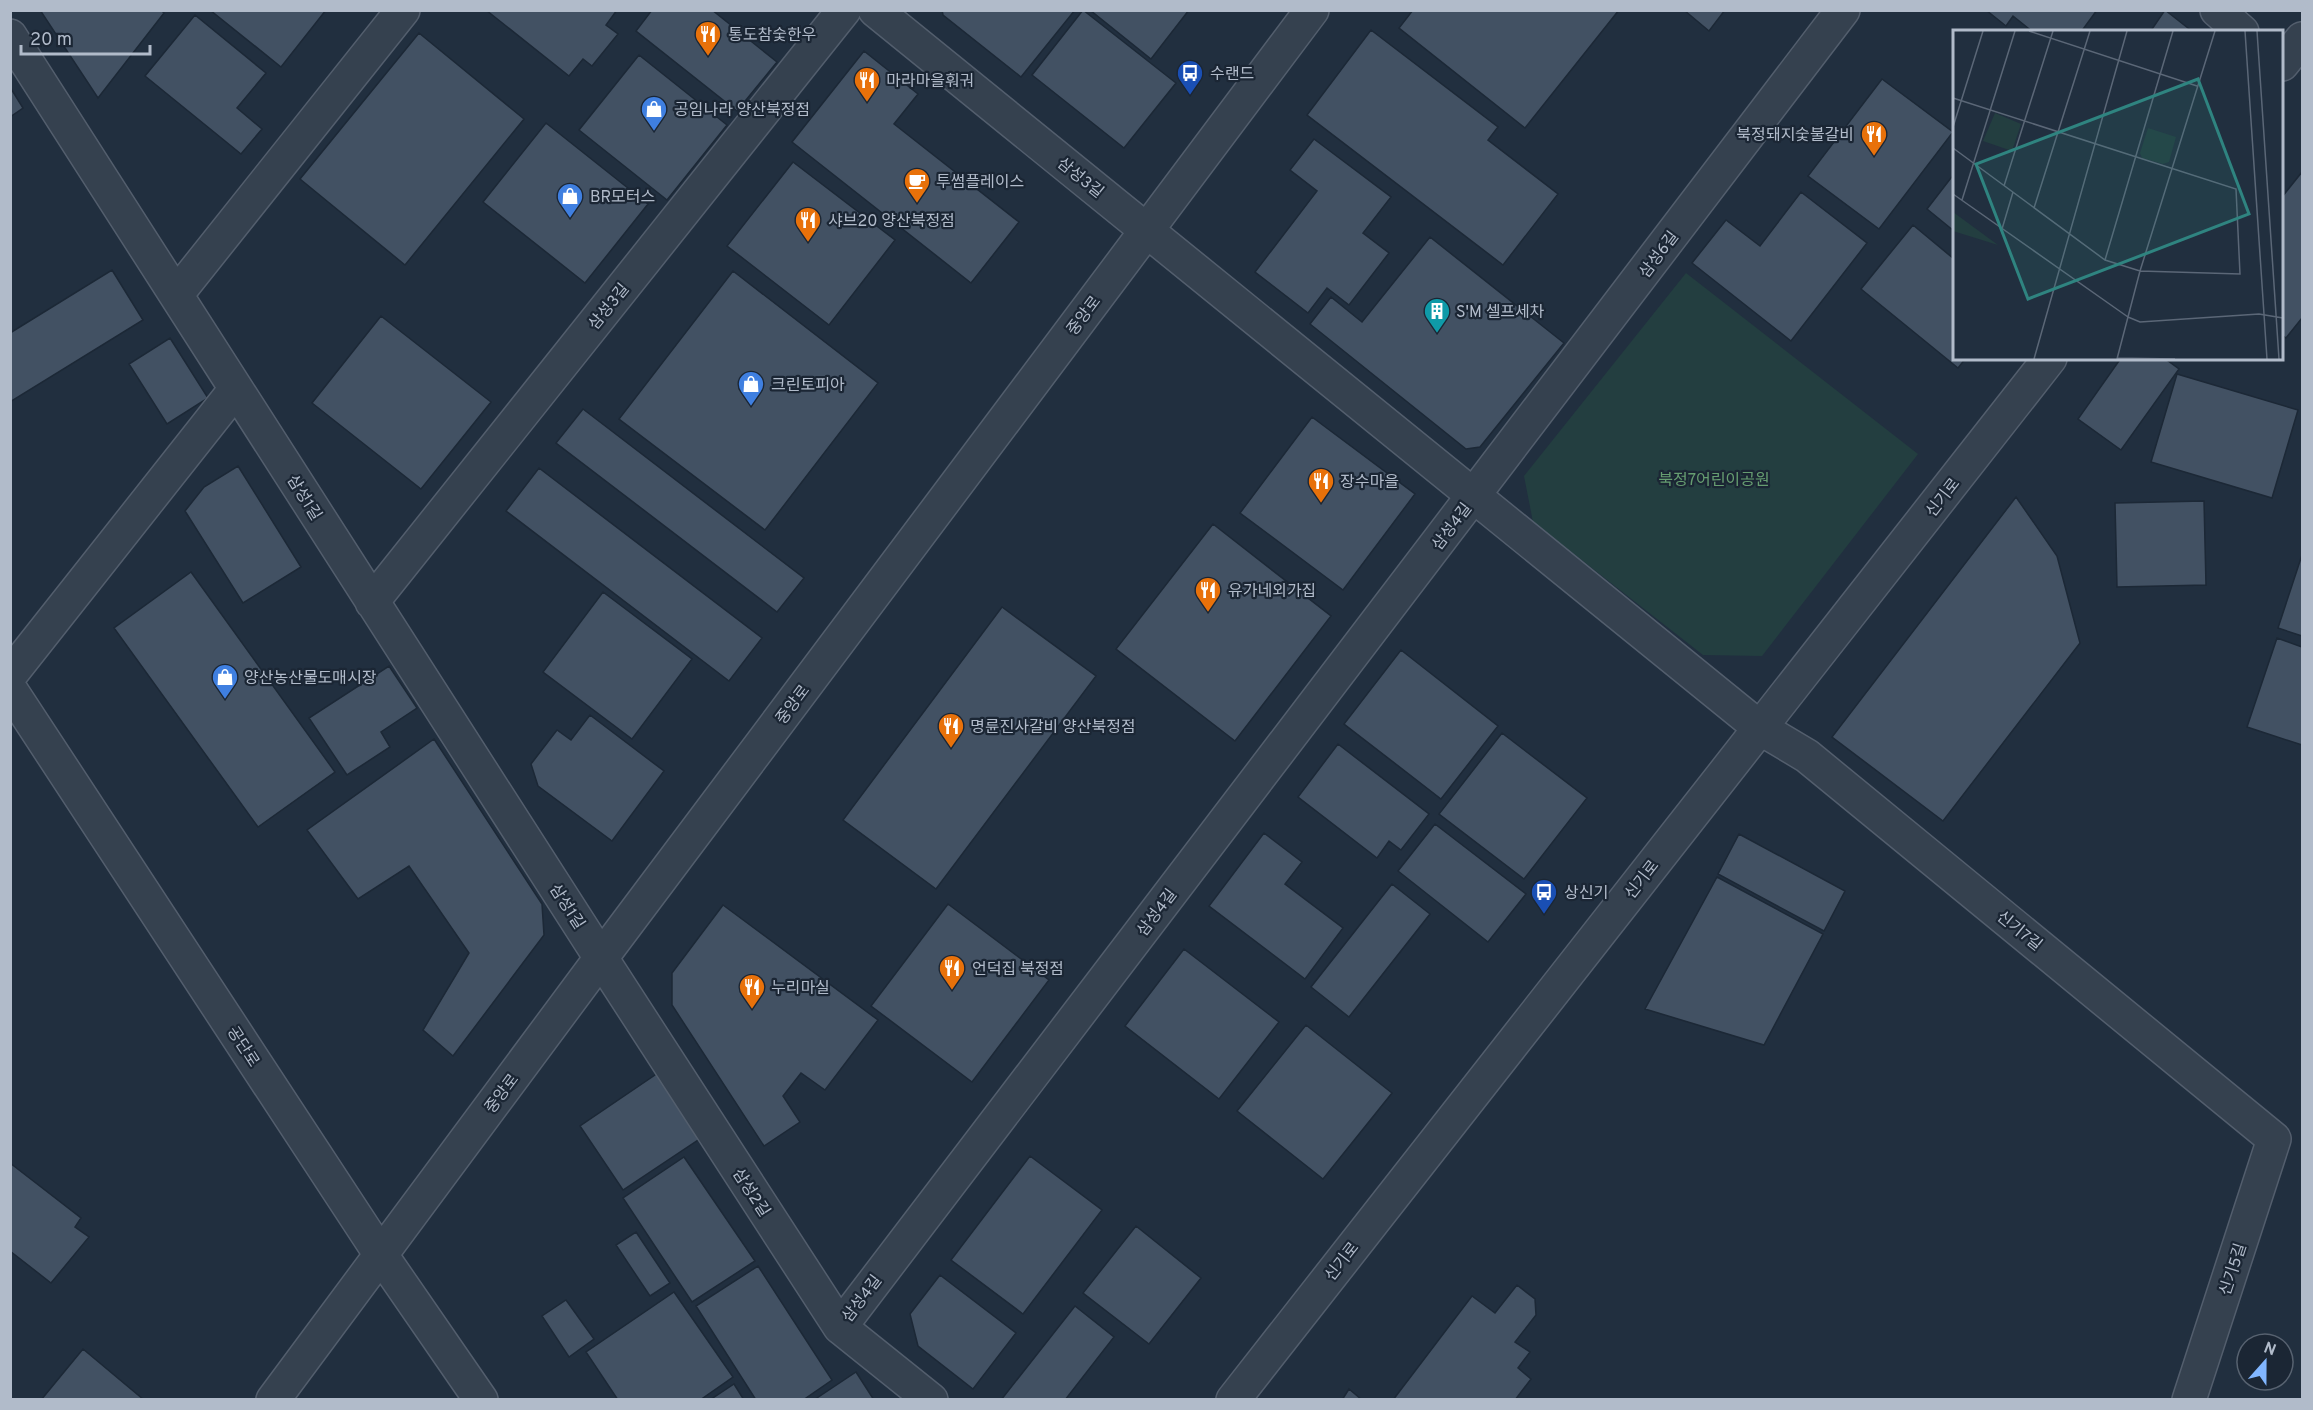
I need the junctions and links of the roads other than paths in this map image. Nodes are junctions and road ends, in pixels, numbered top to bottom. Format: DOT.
graph roads {
  1 [pos="404,10"];
  2 [pos="844,10"];
  3 [pos="875,10"];
  4 [pos="1312,10"];
  5 [pos="1843,10"];
  6 [pos="2217,10"];
  7 [pos="2240,30"];
  8 [pos="10,36"];
  9 [pos="2302,39"];
  10 [pos="2283,63"];
  11 [pos="1147,231"];
  12 [pos="176,295"];
  13 [pos="2048,360"];
  14 [pos="236,389"];
  15 [pos="1473,497"];
  16 [pos="372,602"];
  17 [pos="10,675"];
  18 [pos="10,689"];
  19 [pos="1760,728"];
  20 [pos="601,958"];
  21 [pos="2274,1139"];
  22 [pos="381,1255"];
  23 [pos="840,1327"];
  24 [pos="273,1400"];
  25 [pos="481,1400"];
  26 [pos="931,1400"];
  27 [pos="1233,1400"];
  28 [pos="2189,1400"];
  1 -- 12 [label="street"];
  2 -- 16 [label="street, 삼성3길"];
  3 -- 11 [label="street, 삼성3길"];
  4 -- 11 [label="street, 중앙로"];
  5 -- 15 [label="street, 삼성6길"];
  6 -- 7 [label="street"];
  8 -- 12 [label="street, 삼성1길"];
  9 -- 10 [label="street"];
  11 -- 15 [label="street, 삼성4길"];
  11 -- 20 [label="street, 중앙로"];
  12 -- 14 [label="street, 삼성1길"];
  13 -- 19 [label="street, 신기로"];
  14 -- 16 [label="street, 삼성1길"];
  14 -- 17 [label="street"];
  15 -- 19 [label="street, 삼성4길"];
  15 -- 23 [label="street, 삼성4길"];
  16 -- 20 [label="street, 삼성1길"];
  18 -- 22 [label="street, 공단로"];
  19 -- 21 [label="street, 신기7길"];
  19 -- 27 [label="street, 신기로"];
  20 -- 22 [label="street, 중앙로"];
  20 -- 23 [label="street, 삼성2길"];
  21 -- 28 [label="street, 신기5길"];
  22 -- 24 [label="street, 중앙로"];
  22 -- 25 [label="street, 공단로"];
  23 -- 26 [label="street, 삼성2길"];
}
